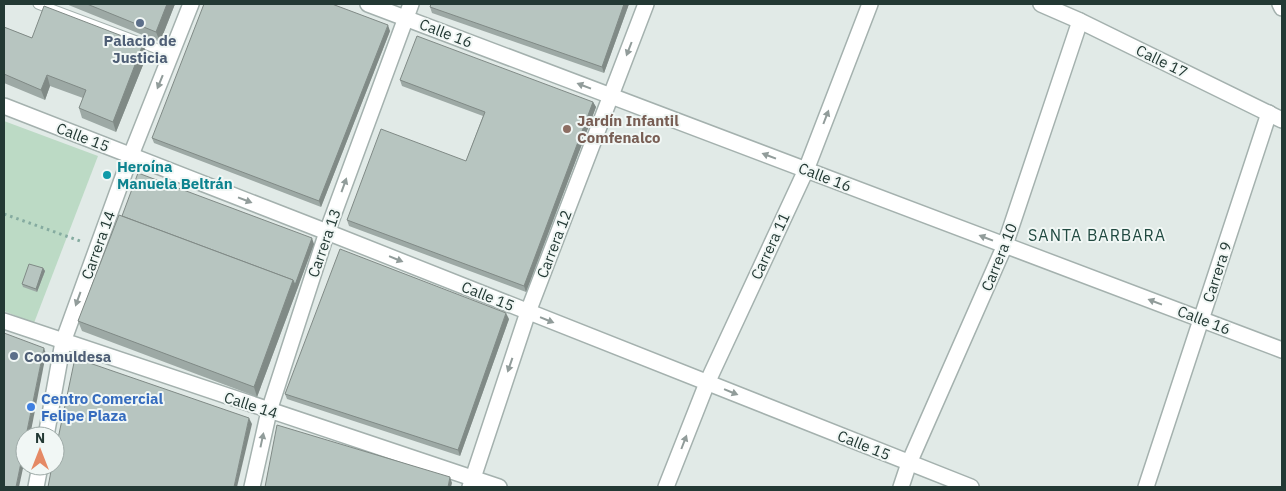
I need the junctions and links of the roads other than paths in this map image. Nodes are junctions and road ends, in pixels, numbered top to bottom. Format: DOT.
graph roads {
  1 [pos="38,4"];
  2 [pos="191,4"];
  3 [pos="368,4"];
  4 [pos="646,4"];
  5 [pos="870,4"];
  6 [pos="1041,4"];
  7 [pos="1280,4"];
  8 [pos="1282,8"];
  9 [pos="408,11"];
  10 [pos="1080,20"];
  11 [pos="171,54"];
  12 [pos="612,96"];
  13 [pos="4,106"];
  14 [pos="1276,117"];
  15 [pos="131,155"];
  16 [pos="806,170"];
  17 [pos="327,232"];
  18 [pos="1005,245"];
  19 [pos="528,312"];
  20 [pos="1201,319"];
  21 [pos="4,321"];
  22 [pos="63,342"];
  23 [pos="1282,350"];
  24 [pos="707,383"];
  25 [pos="268,411"];
  26 [pos="48,426"];
  27 [pos="909,463"];
  28 [pos="471,483"];
  29 [pos="252,487"];
  30 [pos="499,487"];
  31 [pos="666,487"];
  32 [pos="901,487"];
  33 [pos="971,487"];
  34 [pos="1146,487"];
  1 -- 11 [label="lane"];
  2 -- 11 [label="street, Carrera 14"];
  3 -- 9 [label="street, Calle 16"];
  4 -- 12 [label="street, Carrera 12, one-way"];
  16 -- 5 [label="street, Carrera 11, one-way"];
  6 -- 10 [label="street, Calle 17"];
  7 -- 8 [label="street"];
  12 -- 9 [label="street, Calle 16, one-way"];
  17 -- 9 [label="street, Carrera 13, one-way"];
  10 -- 14 [label="street, Calle 17"];
  10 -- 18 [label="street, Carrera 10"];
  11 -- 15 [label="street, Carrera 14, one-way"];
  16 -- 12 [label="street, Calle 16, one-way"];
  12 -- 19 [label="street, Carrera 12"];
  13 -- 15 [label="street, Calle 15"];
  14 -- 20 [label="street, Carrera 9"];
  15 -- 17 [label="street, Calle 15, one-way"];
  15 -- 22 [label="street, Carrera 14, one-way"];
  18 -- 16 [label="street, Calle 16, one-way"];
  16 -- 24 [label="street, Carrera 11"];
  17 -- 19 [label="street, Calle 15, one-way"];
  17 -- 25 [label="street, Carrera 13"];
  20 -- 18 [label="street, Calle 16, one-way"];
  18 -- 27 [label="street, Carrera 10"];
  19 -- 24 [label="street, Calle 15, one-way"];
  19 -- 28 [label="street, Carrera 12, one-way"];
  20 -- 23 [label="street, Calle 16"];
  20 -- 34 [label="street, Carrera 9"];
  21 -- 22 [label="street, Calle 14"];
  22 -- 25 [label="street, Calle 14"];
  22 -- 26 [label="street, Carrera 14"];
  24 -- 27 [label="street, Calle 15, one-way"];
  31 -- 24 [label="street, Carrera 11, one-way"];
  25 -- 28 [label="street, Calle 14"];
  29 -- 25 [label="street, Carrera 13, one-way"];
  27 -- 32 [label="street, Carrera 10"];
  27 -- 33 [label="street, Calle 15"];
  28 -- 30 [label="street, Calle 14"];
}
